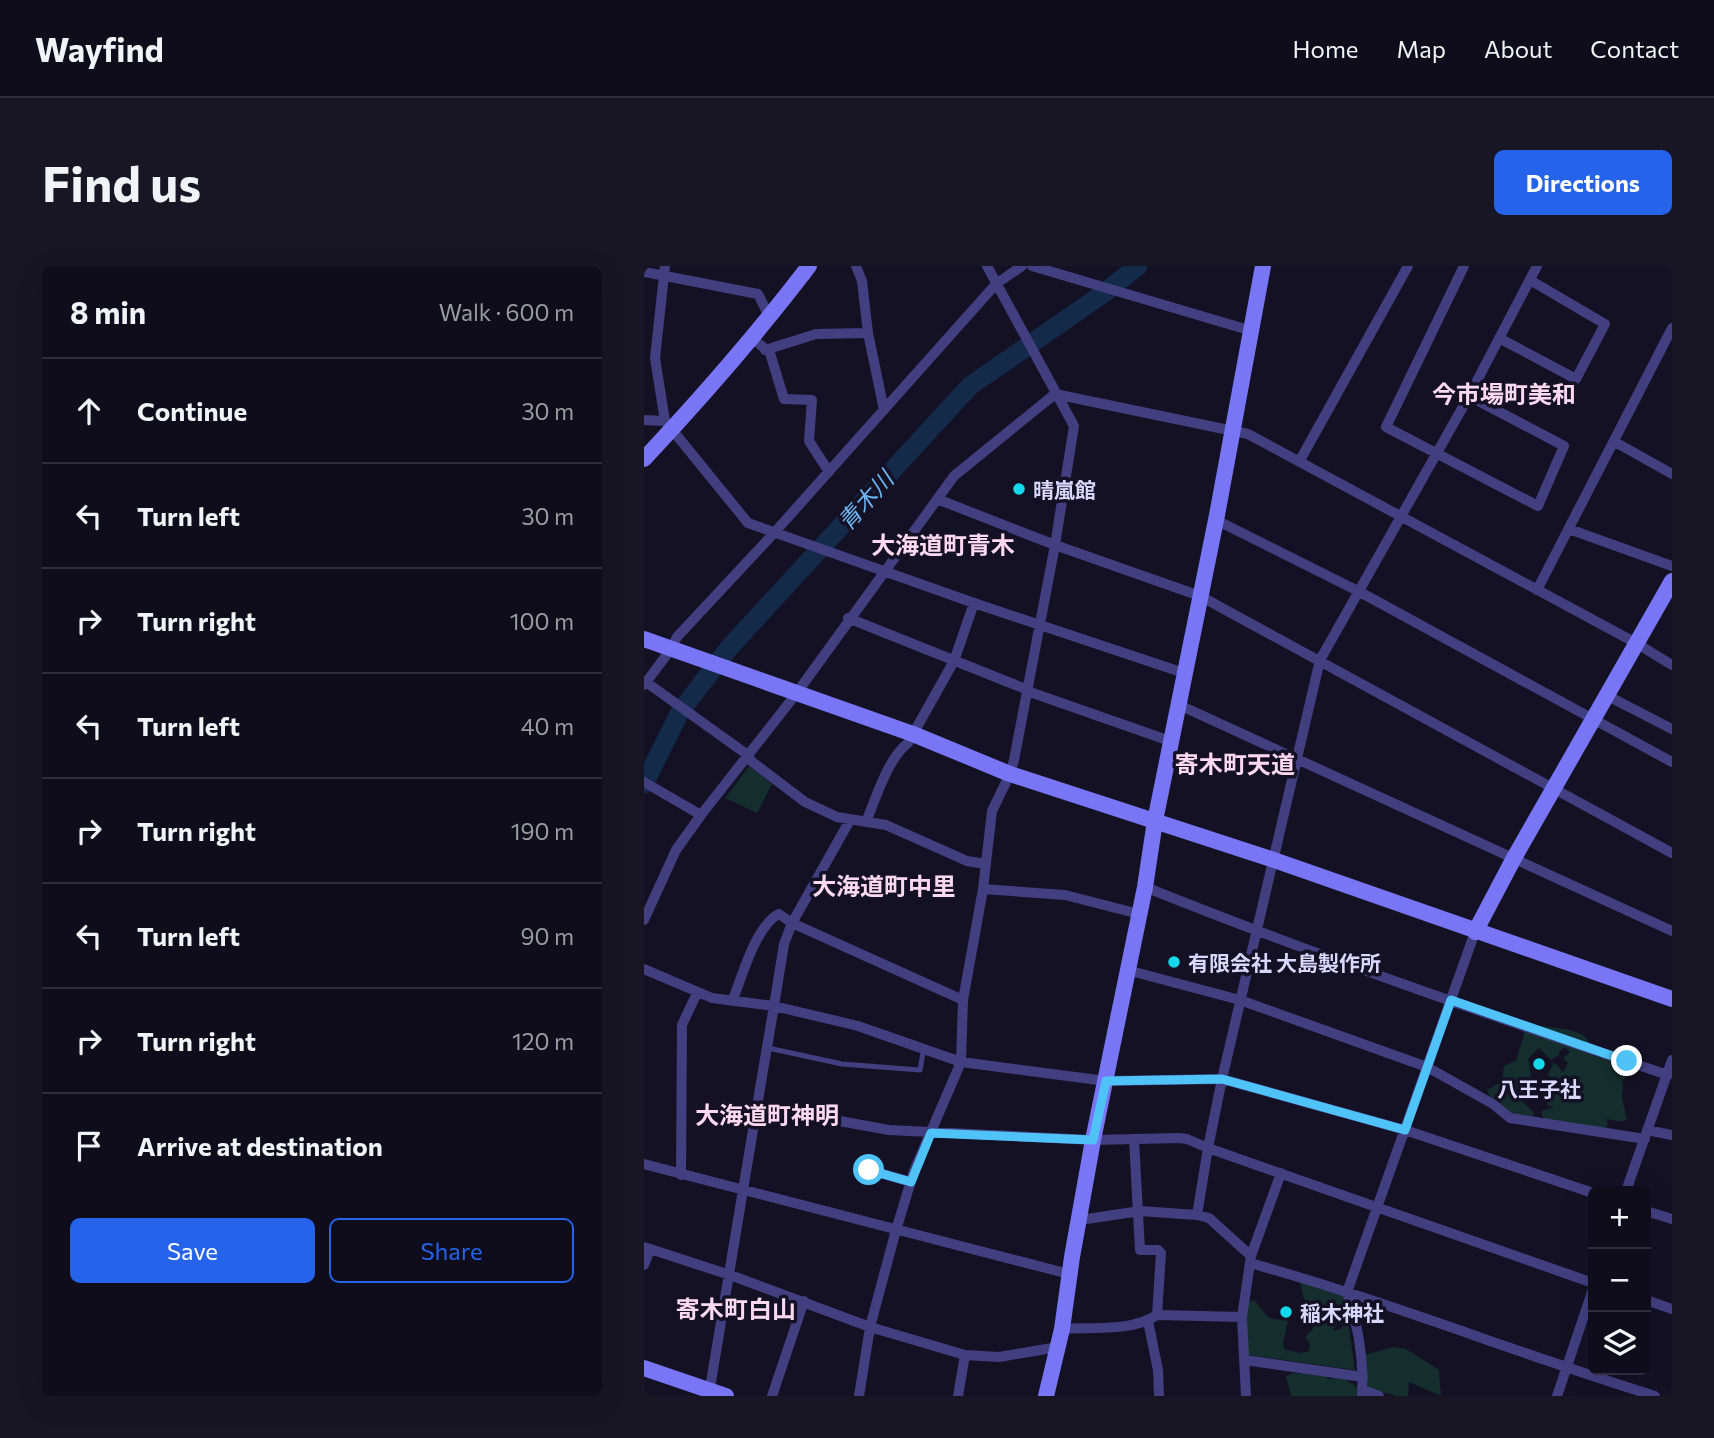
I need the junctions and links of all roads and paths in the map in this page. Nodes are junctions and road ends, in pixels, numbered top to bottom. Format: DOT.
graph roads {
  1 [pos="809,266"];
  2 [pos="856,266"];
  3 [pos="986,266"];
  4 [pos="1022,266"];
  5 [pos="1032,266"];
  6 [pos="1263,266"];
  7 [pos="1408,266"];
  8 [pos="1464,266"];
  9 [pos="1537,266"];
  10 [pos="664,271"];
  11 [pos="644,272"];
  12 [pos="1530,280"];
  13 [pos="996,284"];
  14 [pos="770,318"];
  15 [pos="1672,328"];
  16 [pos="1252,331"];
  17 [pos="867,333"];
  18 [pos="752,338"];
  19 [pos="1499,338"];
  20 [pos="765,350"];
  21 [pos="649,356"];
  22 [pos="1055,394"];
  23 [pos="1469,396"];
  24 [pos="884,410"];
  25 [pos="644,420"];
  26 [pos="668,426"];
  27 [pos="1232,430"];
  28 [pos="1615,442"];
  29 [pos="1437,452"];
  30 [pos="644,459"];
  31 [pos="1299,462"];
  32 [pos="828,472"];
  33 [pos="1672,474"];
  34 [pos="937,499"];
  35 [pos="1401,517"];
  36 [pos="1216,520"];
  37 [pos="1569,529"];
  38 [pos="774,533"];
  39 [pos="1055,545"];
  40 [pos="1672,566"];
  41 [pos="886,571"];
  42 [pos="1672,581"];
  43 [pos="1537,590"];
  44 [pos="1358,591"];
  45 [pos="1200,596"];
  46 [pos="974,603"];
  47 [pos="848,618"];
  48 [pos="1041,625"];
  49 [pos="644,639"];
  50 [pos="1636,643"];
  51 [pos="671,649"];
  52 [pos="1320,660"];
  53 [pos="954,661"];
  54 [pos="1672,665"];
  55 [pos="1184,673"];
  56 [pos="645,683"];
  57 [pos="1028,691"];
  58 [pos="796,694"];
  59 [pos="1606,695"];
  60 [pos="1177,704"];
  61 [pos="1592,718"];
  62 [pos="1672,729"];
  63 [pos="913,734"];
  64 [pos="1170,741"];
  65 [pos="748,755"];
  66 [pos="1297,760"];
  67 [pos="1672,762"];
  68 [pos="1010,774"];
  69 [pos="647,784"];
  70 [pos="1554,787"];
  71 [pos="701,815"];
  72 [pos="850,820"];
  73 [pos="1155,821"];
  74 [pos="866,822"];
  75 [pos="1672,853"];
  76 [pos="1514,858"];
  77 [pos="1275,860"];
  78 [pos="986,864"];
  79 [pos="1145,887"];
  80 [pos="983,889"];
  81 [pos="1139,914"];
  82 [pos="644,920"];
  83 [pos="792,923"];
  84 [pos="1672,931"];
  85 [pos="1256,932"];
  86 [pos="1475,932"];
  87 [pos="644,969"];
  88 [pos="1127,970"];
  89 [pos="697,993"];
  90 [pos="733,999"];
  91 [pos="1672,999"];
  92 [pos="963,1000"];
  93 [pos="1240,1000"];
  94 [pos="1451,1000"];
  95 [pos="774,1006"];
  96 [pos="924,1047"];
  97 [pos="768,1048"];
  98 [pos="1672,1060"];
  99 [pos="961,1062"];
  100 [pos="1427,1067"];
  101 [pos="1668,1075"];
  102 [pos="1222,1079"];
  103 [pos="1106,1081"];
  104 [pos="757,1107"];
  105 [pos="1405,1130"];
  106 [pos="931,1133"];
  107 [pos="1646,1135"];
  108 [pos="1672,1135"];
  109 [pos="1134,1139"];
  110 [pos="1093,1140"];
  111 [pos="1208,1148"];
  112 [pos="644,1164"];
  113 [pos="869,1170"];
  114 [pos="1281,1173"];
  115 [pos="681,1175"];
  116 [pos="911,1182"];
  117 [pos="1628,1186"];
  118 [pos="744,1191"];
  119 [pos="1588,1191"];
  120 [pos="1376,1208"];
  121 [pos="1140,1211"];
  122 [pos="1651,1212"];
  123 [pos="1197,1215"];
  124 [pos="1672,1219"];
  125 [pos="1080,1220"];
  126 [pos="896,1230"];
  127 [pos="647,1249"];
  128 [pos="1250,1260"];
  129 [pos="644,1265"];
  130 [pos="1069,1274"];
  131 [pos="730,1275"];
  132 [pos="1588,1281"];
  133 [pos="1347,1292"];
  134 [pos="804,1301"];
  135 [pos="1651,1302"];
  136 [pos="1588,1304"];
  137 [pos="1672,1309"];
  138 [pos="1242,1317"];
  139 [pos="1152,1318"];
  140 [pos="870,1327"];
  141 [pos="1062,1329"];
  142 [pos="1058,1347"];
  143 [pos="965,1355"];
  144 [pos="1245,1360"];
  145 [pos="644,1368"];
  146 [pos="1566,1368"];
  147 [pos="1363,1377"];
  148 [pos="709,1393"];
  149 [pos="1362,1393"];
  150 [pos="726,1396"];
  151 [pos="772,1396"];
  152 [pos="859,1396"];
  153 [pos="958,1396"];
  154 [pos="1046,1396"];
  155 [pos="1159,1396"];
  156 [pos="1246,1396"];
  157 [pos="1379,1396"];
  158 [pos="1557,1396"];
  159 [pos="1655,1396"];
  1 -- 14 [label="street"];
  2 -- 17 [label="street"];
  3 -- 13 [label="street"];
  4 -- 13 [label="street"];
  5 -- 16 [label="street"];
  6 -- 16 [label="street"];
  7 -- 31 [label="street"];
  8 -- 29 [label="street"];
  9 -- 12 [label="street"];
  10 -- 11 [label="street"];
  10 -- 14 [label="street"];
  10 -- 21 [label="street"];
  12 -- 19 [label="street"];
  12 -- 19 [label="street"];
  13 -- 22 [label="street"];
  13 -- 24 [label="street"];
  14 -- 18 [label="street"];
  15 -- 28 [label="street"];
  16 -- 27 [label="street"];
  17 -- 20 [label="street"];
  17 -- 24 [label="street"];
  18 -- 20 [label="street"];
  18 -- 26 [label="street"];
  19 -- 23 [label="street"];
  20 -- 32 [label="street"];
  21 -- 26 [label="street"];
  22 -- 27 [label="street"];
  22 -- 34 [label="street"];
  22 -- 39 [label="street"];
  23 -- 29 [label="street"];
  23 -- 29 [label="street"];
  24 -- 32 [label="street"];
  25 -- 26 [label="street"];
  26 -- 30 [label="street"];
  26 -- 38 [label="street"];
  27 -- 31 [label="street"];
  27 -- 36 [label="street"];
  28 -- 33 [label="street"];
  28 -- 37 [label="street"];
  29 -- 35 [label="street"];
  31 -- 35 [label="street"];
  32 -- 38 [label="street"];
  34 -- 39 [label="street"];
  34 -- 41 [label="street"];
  35 -- 43 [label="street"];
  35 -- 44 [label="street"];
  36 -- 44 [label="street"];
  36 -- 45 [label="street"];
  37 -- 40 [label="street"];
  37 -- 43 [label="street"];
  38 -- 41 [label="street"];
  38 -- 51 [label="street"];
  39 -- 45 [label="street"];
  39 -- 48 [label="street"];
  41 -- 46 [label="street"];
  41 -- 47 [label="street"];
  42 -- 50 [label="street"];
  43 -- 50 [label="street"];
  44 -- 52 [label="street"];
  44 -- 61 [label="street"];
  45 -- 52 [label="street"];
  45 -- 55 [label="street"];
  46 -- 48 [label="street"];
  46 -- 53 [label="street"];
  47 -- 53 [label="street"];
  47 -- 58 [label="street"];
  48 -- 55 [label="street"];
  48 -- 57 [label="street"];
  49 -- 51 [label="street"];
  50 -- 54 [label="street"];
  50 -- 59 [label="street"];
  51 -- 56 [label="street"];
  51 -- 58 [label="street"];
  52 -- 66 [label="street"];
  52 -- 70 [label="street"];
  53 -- 57 [label="street"];
  53 -- 63 [label="street"];
  55 -- 60 [label="street"];
  56 -- 65 [label="street"];
  57 -- 64 [label="street"];
  57 -- 68 [label="street"];
  58 -- 63 [label="street"];
  58 -- 65 [label="street"];
  59 -- 61 [label="street"];
  59 -- 62 [label="street"];
  60 -- 64 [label="street"];
  60 -- 66 [label="street"];
  61 -- 67 [label="street"];
  61 -- 70 [label="street"];
  63 -- 68 [label="street"];
  63 -- 74 [label="street"];
  64 -- 73 [label="street"];
  65 -- 71 [label="street"];
  65 -- 72 [label="street"];
  66 -- 76 [label="street"];
  66 -- 77 [label="street"];
  68 -- 73 [label="street"];
  68 -- 78 [label="street"];
  69 -- 71 [label="street"];
  70 -- 75 [label="street"];
  70 -- 76 [label="street"];
  71 -- 82 [label="street"];
  72 -- 74 [label="street"];
  72 -- 83 [label="street"];
  73 -- 77 [label="street"];
  73 -- 79 [label="street"];
  74 -- 78 [label="street"];
  76 -- 84 [label="street"];
  76 -- 86 [label="street"];
  77 -- 85 [label="street"];
  77 -- 86 [label="street"];
  78 -- 80 [label="street"];
  79 -- 81 [label="street"];
  79 -- 85 [label="street"];
  80 -- 81 [label="street"];
  80 -- 92 [label="street"];
  81 -- 88 [label="street"];
  83 -- 90 [label="street"];
  83 -- 92 [label="street"];
  83 -- 95 [label="street"];
  85 -- 93 [label="street"];
  85 -- 94 [label="street"];
  86 -- 91 [label="street"];
  86 -- 94 [label="street"];
  87 -- 89 [label="street"];
  88 -- 93 [label="street"];
  88 -- 103 [label="street"];
  89 -- 90 [label="street"];
  89 -- 115 [label="street"];
  90 -- 95 [label="street"];
  92 -- 99 [label="street"];
  93 -- 100 [label="street"];
  93 -- 102 [label="street"];
  94 -- 100 [label="street"];
  94 -- 101 [label="street"];
  95 -- 96 [label="street"];
  95 -- 97 [label="street"];
  96 -- 97 [label="lane"];
  96 -- 99 [label="street"];
  97 -- 104 [label="street"];
  98 -- 101 [label="street"];
  99 -- 103 [label="street"];
  99 -- 106 [label="street"];
  100 -- 105 [label="street"];
  100 -- 107 [label="street"];
  101 -- 107 [label="street"];
  102 -- 103 [label="street"];
  102 -- 105 [label="street"];
  102 -- 111 [label="street"];
  103 -- 110 [label="street"];
  104 -- 106 [label="street"];
  104 -- 118 [label="street"];
  105 -- 119 [label="street"];
  105 -- 120 [label="street"];
  106 -- 110 [label="street"];
  106 -- 116 [label="street"];
  107 -- 108 [label="street"];
  107 -- 117 [label="street"];
  109 -- 110 [label="street"];
  109 -- 111 [label="street"];
  109 -- 121 [label="street"];
  110 -- 125 [label="street"];
  111 -- 114 [label="street"];
  111 -- 123 [label="street"];
  112 -- 115 [label="street"];
  113 -- 116 [label="street"];
  114 -- 120 [label="street"];
  114 -- 128 [label="street"];
  115 -- 118 [label="street"];
  116 -- 126 [label="street"];
  118 -- 126 [label="street"];
  118 -- 131 [label="street"];
  120 -- 132 [label="street"];
  120 -- 133 [label="street"];
  121 -- 123 [label="street"];
  121 -- 125 [label="street"];
  121 -- 139 [label="street"];
  122 -- 124 [label="street"];
  123 -- 128 [label="street"];
  125 -- 130 [label="street"];
  126 -- 130 [label="street"];
  126 -- 140 [label="street"];
  127 -- 129 [label="street"];
  127 -- 131 [label="street"];
  128 -- 133 [label="street"];
  128 -- 138 [label="street"];
  130 -- 141 [label="street"];
  131 -- 134 [label="street"];
  131 -- 148 [label="street"];
  133 -- 146 [label="street"];
  133 -- 147 [label="street"];
  134 -- 140 [label="street"];
  134 -- 151 [label="street"];
  135 -- 137 [label="street"];
  136 -- 146 [label="street"];
  138 -- 139 [label="street"];
  138 -- 144 [label="street"];
  139 -- 141 [label="street"];
  139 -- 155 [label="street"];
  140 -- 143 [label="street"];
  140 -- 152 [label="street"];
  141 -- 142 [label="street"];
  142 -- 143 [label="street"];
  142 -- 154 [label="street"];
  143 -- 153 [label="street"];
  144 -- 147 [label="street"];
  144 -- 156 [label="street"];
  145 -- 148 [label="street"];
  146 -- 158 [label="street"];
  146 -- 159 [label="street"];
  147 -- 149 [label="street"];
  148 -- 150 [label="street"];
  149 -- 157 [label="street"];
}
